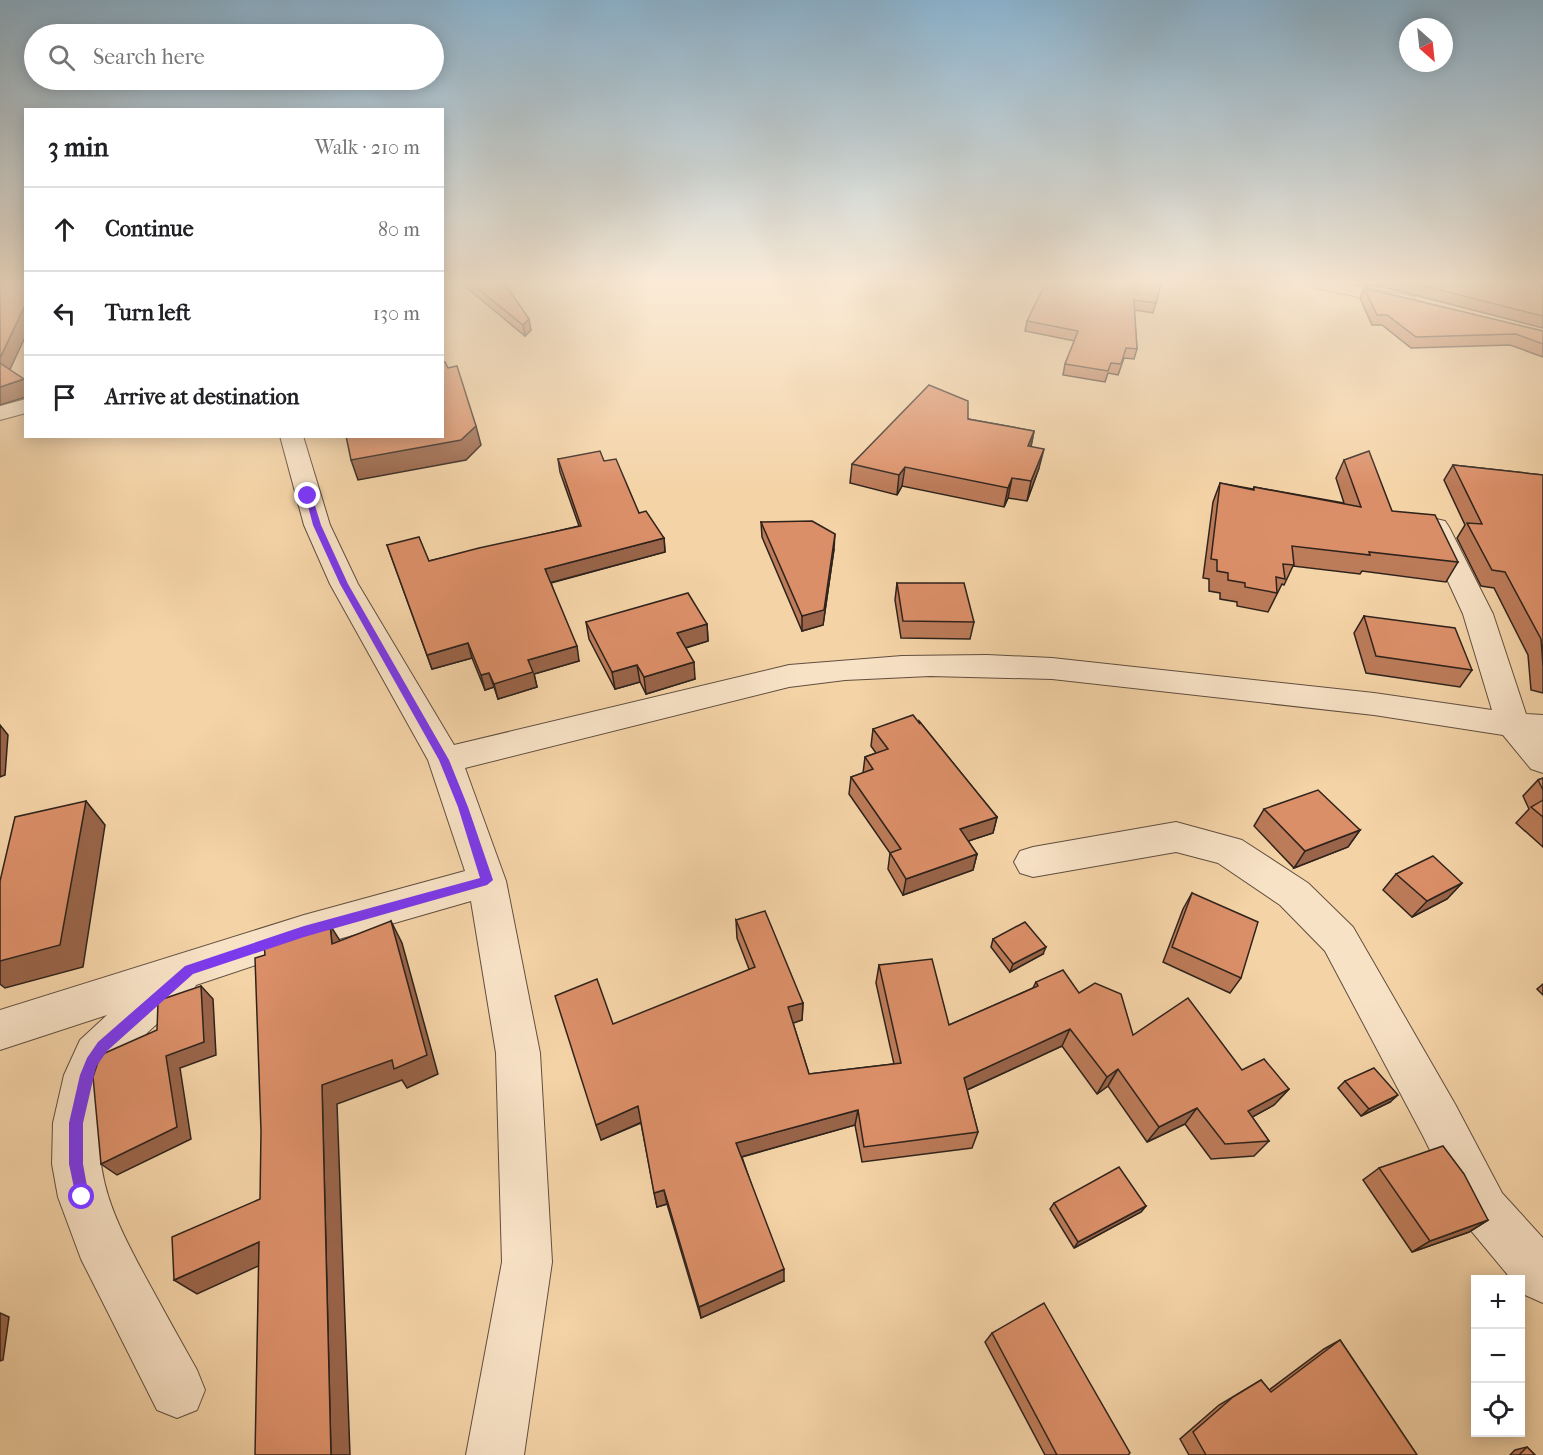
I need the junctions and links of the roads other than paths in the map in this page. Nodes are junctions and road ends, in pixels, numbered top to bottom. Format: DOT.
graph roads {
  1 [pos="24,407"];
  2 [pos="0,413"];
  3 [pos="292,438"];
  4 [pos="1435,525"];
  5 [pos="1528,726"];
  6 [pos="444,760"];
  7 [pos="1543,760"];
  8 [pos="1033,862"];
  9 [pos="487,880"];
  10 [pos="189,970"];
  11 [pos="0,1030"];
  12 [pos="1543,1277"];
  13 [pos="177,1390"];
  14 [pos="495,1455"];
  1 -- 2 [label="street"];
  3 -- 6 [label="street"];
  4 -- 5 [label="street"];
  5 -- 6 [label="street"];
  5 -- 7 [label="street"];
  6 -- 9 [label="street"];
  8 -- 12 [label="street"];
  9 -- 10 [label="street"];
  9 -- 14 [label="street"];
  10 -- 11 [label="street"];
  10 -- 13 [label="street"];
}
